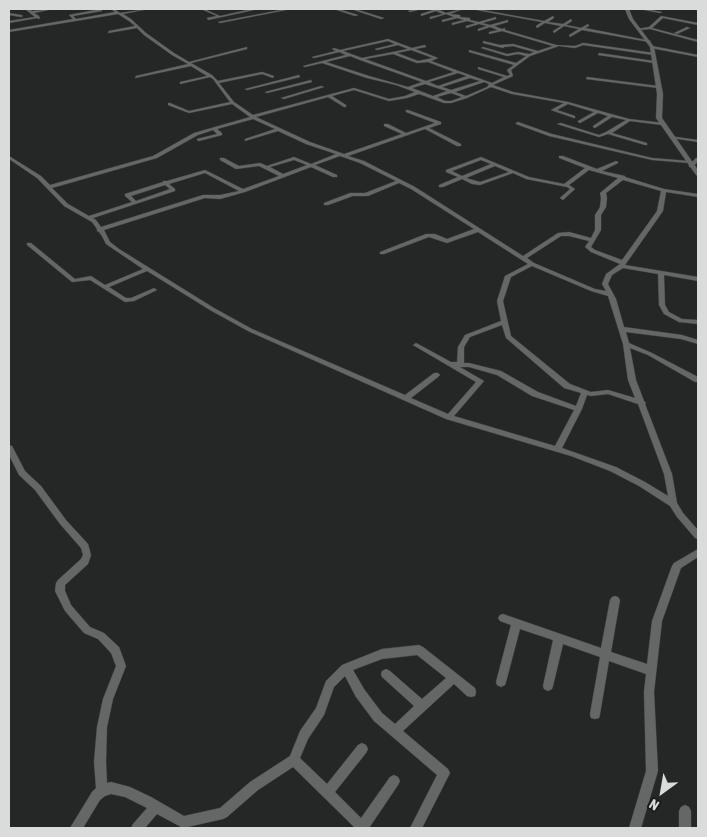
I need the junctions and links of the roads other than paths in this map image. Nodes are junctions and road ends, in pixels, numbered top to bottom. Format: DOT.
graph roads {
  1 [pos="27,9"];
  2 [pos="112,9"];
  3 [pos="147,9"];
  4 [pos="202,9"];
  5 [pos="289,9"];
  6 [pos="339,9"];
  7 [pos="353,9"];
  8 [pos="420,9"];
  9 [pos="431,9"];
  10 [pos="442,9"];
  11 [pos="462,9"];
  12 [pos="474,9"];
  13 [pos="504,9"];
  14 [pos="627,9"];
  15 [pos="641,9"];
  16 [pos="46,10"];
  17 [pos="101,10"];
  18 [pos="224,10"];
  19 [pos="252,10"];
  20 [pos="436,10"];
  21 [pos="482,10"];
  22 [pos="410,11"];
  23 [pos="518,12"];
  24 [pos="660,12"];
  25 [pos="32,13"];
  26 [pos="118,13"];
  27 [pos="447,13"];
  28 [pos="9,14"];
  29 [pos="232,14"];
  30 [pos="465,14"];
  31 [pos="356,15"];
  32 [pos="422,15"];
  33 [pos="536,15"];
  34 [pos="21,16"];
  35 [pos="70,16"];
  36 [pos="219,16"];
  37 [pos="458,16"];
  38 [pos="495,16"];
  39 [pos="38,17"];
  40 [pos="243,17"];
  41 [pos="476,17"];
  42 [pos="512,17"];
  43 [pos="553,17"];
  44 [pos="9,18"];
  45 [pos="382,18"];
  46 [pos="431,18"];
  47 [pos="693,18"];
  48 [pos="51,19"];
  49 [pos="208,19"];
  50 [pos="469,19"];
  51 [pos="76,20"];
  52 [pos="443,20"];
  53 [pos="526,20"];
  54 [pos="571,20"];
  55 [pos="507,21"];
  56 [pos="9,22"];
  57 [pos="220,22"];
  58 [pos="480,22"];
  59 [pos="687,22"];
  60 [pos="522,23"];
  61 [pos="544,23"];
  62 [pos="47,24"];
  63 [pos="454,24"];
  64 [pos="588,24"];
  65 [pos="698,24"];
  66 [pos="492,26"];
  67 [pos="562,26"];
  68 [pos="137,27"];
  69 [pos="467,27"];
  70 [pos="537,27"];
  71 [pos="606,27"];
  72 [pos="650,28"];
  73 [pos="688,28"];
  74 [pos="22,29"];
  75 [pos="504,29"];
  76 [pos="581,29"];
  77 [pos="639,29"];
  78 [pos="479,30"];
  79 [pos="9,31"];
  80 [pos="109,32"];
  81 [pos="554,32"];
  82 [pos="598,32"];
  83 [pos="490,33"];
  84 [pos="675,34"];
  85 [pos="570,36"];
  86 [pos="616,36"];
  87 [pos="590,38"];
  88 [pos="668,39"];
  89 [pos="608,41"];
  90 [pos="649,41"];
  91 [pos="698,41"];
  92 [pos="484,42"];
  93 [pos="398,44"];
  94 [pos="557,45"];
  95 [pos="425,46"];
  96 [pos="500,46"];
  97 [pos="652,47"];
  98 [pos="246,48"];
  99 [pos="483,48"];
  100 [pos="334,49"];
  101 [pos="377,49"];
  102 [pos="410,49"];
  103 [pos="339,51"];
  104 [pos="392,52"];
  105 [pos="470,52"];
  106 [pos="537,52"];
  107 [pos="518,53"];
  108 [pos="599,54"];
  109 [pos="653,54"];
  110 [pos="350,55"];
  111 [pos="529,56"];
  112 [pos="698,56"];
  113 [pos="314,57"];
  114 [pos="361,59"];
  115 [pos="428,61"];
  116 [pos="323,62"];
  117 [pos="654,62"];
  118 [pos="189,64"];
  119 [pos="516,64"];
  120 [pos="305,66"];
  121 [pos="479,68"];
  122 [pos="456,72"];
  123 [pos="401,73"];
  124 [pos="249,75"];
  125 [pos="211,76"];
  126 [pos="298,76"];
  127 [pos="136,77"];
  128 [pos="273,77"];
  129 [pos="469,77"];
  130 [pos="507,77"];
  131 [pos="415,78"];
  132 [pos="587,78"];
  133 [pos="380,80"];
  134 [pos="260,81"];
  135 [pos="311,81"];
  136 [pos="484,81"];
  137 [pos="217,82"];
  138 [pos="425,82"];
  139 [pos="181,83"];
  140 [pos="273,83"];
  141 [pos="397,84"];
  142 [pos="492,85"];
  143 [pos="322,87"];
  144 [pos="438,87"];
  145 [pos="658,87"];
  146 [pos="283,88"];
  147 [pos="408,88"];
  148 [pos="247,89"];
  149 [pos="267,92"];
  150 [pos="421,92"];
  151 [pos="452,92"];
  152 [pos="296,94"];
  153 [pos="329,96"];
  154 [pos="434,97"];
  155 [pos="466,97"];
  156 [pos="283,98"];
  157 [pos="310,101"];
  158 [pos="233,103"];
  159 [pos="568,103"];
  160 [pos="170,104"];
  161 [pos="345,106"];
  162 [pos="407,111"];
  163 [pos="598,111"];
  164 [pos="612,116"];
  165 [pos="254,117"];
  166 [pos="574,117"];
  167 [pos="629,120"];
  168 [pos="580,122"];
  169 [pos="518,124"];
  170 [pos="559,124"];
  171 [pos="662,124"];
  172 [pos="386,125"];
  173 [pos="595,127"];
  174 [pos="426,128"];
  175 [pos="214,129"];
  176 [pos="277,130"];
  177 [pos="608,133"];
  178 [pos="404,134"];
  179 [pos="671,136"];
  180 [pos="199,140"];
  181 [pos="247,140"];
  182 [pos="698,141"];
  183 [pos="645,144"];
  184 [pos="459,145"];
  185 [pos="343,155"];
  186 [pos="9,157"];
  187 [pos="561,157"];
  188 [pos="222,159"];
  189 [pos="698,159"];
  190 [pos="616,162"];
  191 [pos="496,164"];
  192 [pos="690,164"];
  193 [pos="309,166"];
  194 [pos="267,167"];
  195 [pos="588,168"];
  196 [pos="596,171"];
  197 [pos="512,172"];
  198 [pos="698,174"];
  199 [pos="283,176"];
  200 [pos="335,176"];
  201 [pos="623,177"];
  202 [pos="462,178"];
  203 [pos="165,182"];
  204 [pos="400,182"];
  205 [pos="441,186"];
  206 [pos="566,186"];
  207 [pos="49,187"];
  208 [pos="664,190"];
  209 [pos="243,191"];
  210 [pos="160,195"];
  211 [pos="698,195"];
  212 [pos="563,198"];
  213 [pos="136,203"];
  214 [pos="326,204"];
  215 [pos="174,206"];
  216 [pos="89,218"];
  217 [pos="99,230"];
  218 [pos="477,230"];
  219 [pos="592,240"];
  220 [pos="29,244"];
  221 [pos="382,253"];
  222 [pos="523,258"];
  223 [pos="532,264"];
  224 [pos="623,264"];
  225 [pos="148,269"];
  226 [pos="661,272"];
  227 [pos="698,279"];
  228 [pos="105,287"];
  229 [pos="154,290"];
  230 [pos="609,294"];
  231 [pos="504,322"];
  232 [pos="698,322"];
  233 [pos="621,329"];
  234 [pos="698,342"];
  235 [pos="626,344"];
  236 [pos="416,345"];
  237 [pos="452,364"];
  238 [pos="460,364"];
  239 [pos="436,375"];
  240 [pos="698,380"];
  241 [pos="584,392"];
  242 [pos="406,398"];
  243 [pos="642,403"];
  244 [pos="578,409"];
  245 [pos="449,417"];
  246 [pos="9,448"];
  247 [pos="557,449"];
  248 [pos="673,504"];
  249 [pos="698,536"];
  250 [pos="698,553"];
  251 [pos="615,600"];
  252 [pos="503,618"];
  253 [pos="517,623"];
  254 [pos="559,638"];
  255 [pos="605,654"];
  256 [pos="346,668"];
  257 [pos="652,671"];
  258 [pos="386,674"];
  259 [pos="453,678"];
  260 [pos="502,682"];
  261 [pos="548,686"];
  262 [pos="471,692"];
  263 [pos="422,706"];
  264 [pos="595,714"];
  265 [pos="395,730"];
  266 [pos="362,749"];
  267 [pos="294,760"];
  268 [pos="394,781"];
  269 [pos="102,791"];
  270 [pos="327,793"];
  271 [pos="156,806"];
  272 [pos="685,811"];
  273 [pos="76,828"];
  274 [pos="137,828"];
  275 [pos="363,828"];
  276 [pos="416,828"];
  277 [pos="636,828"];
  278 [pos="685,828"];
  1 -- 25 [label="street"];
  2 -- 26 [label="street"];
  3 -- 26 [label="street"];
  4 -- 36 [label="street"];
  5 -- 40 [label="street"];
  6 -- 31 [label="street"];
  7 -- 45 [label="street"];
  8 -- 22 [label="street"];
  9 -- 20 [label="street"];
  10 -- 20 [label="street"];
  11 -- 27 [label="street"];
  12 -- 21 [label="street"];
  13 -- 38 [label="street"];
  14 -- 77 [label="street"];
  15 -- 24 [label="street"];
  16 -- 25 [label="street"];
  17 -- 35 [label="street"];
  18 -- 29 [label="street"];
  19 -- 29 [label="street"];
  20 -- 27 [label="street"];
  20 -- 32 [label="street"];
  21 -- 38 [label="street"];
  23 -- 42 [label="street"];
  25 -- 34 [label="street"];
  25 -- 39 [label="street"];
  26 -- 51 [label="street"];
  26 -- 68 [label="street"];
  27 -- 37 [label="street"];
  27 -- 46 [label="street"];
  28 -- 34 [label="street"];
  29 -- 36 [label="street"];
  29 -- 40 [label="street"];
  30 -- 37 [label="street"];
  33 -- 53 [label="street"];
  34 -- 44 [label="street"];
  35 -- 48 [label="street"];
  35 -- 51 [label="street"];
  36 -- 49 [label="street"];
  37 -- 50 [label="street"];
  37 -- 52 [label="street"];
  38 -- 42 [label="street"];
  38 -- 58 [label="street"];
  39 -- 56 [label="street"];
  39 -- 62 [label="street"];
  40 -- 57 [label="street"];
  41 -- 50 [label="street"];
  42 -- 53 [label="street"];
  43 -- 61 [label="street"];
  47 -- 59 [label="street"];
  50 -- 58 [label="street"];
  50 -- 63 [label="street"];
  51 -- 62 [label="street"];
  53 -- 60 [label="street"];
  53 -- 61 [label="street"];
  54 -- 67 [label="street"];
  55 -- 66 [label="street"];
  56 -- 74 [label="street"];
  58 -- 66 [label="street"];
  58 -- 69 [label="street"];
  59 -- 65 [label="street"];
  59 -- 72 [label="street"];
  61 -- 67 [label="street"];
  61 -- 70 [label="street"];
  62 -- 74 [label="street"];
  64 -- 76 [label="street"];
  66 -- 75 [label="street"];
  66 -- 78 [label="street"];
  67 -- 76 [label="street"];
  67 -- 81 [label="street"];
  68 -- 80 [label="street"];
  68 -- 118 [label="street"];
  71 -- 82 [label="street"];
  72 -- 77 [label="street"];
  72 -- 84 [label="street"];
  73 -- 84 [label="street"];
  74 -- 79 [label="street"];
  75 -- 83 [label="street"];
  75 -- 94 [label="street"];
  76 -- 82 [label="street"];
  76 -- 85 [label="street"];
  77 -- 90 [label="street"];
  82 -- 86 [label="street"];
  82 -- 87 [label="street"];
  84 -- 88 [label="street"];
  84 -- 91 [label="street"];
  86 -- 89 [label="street"];
  86 -- 90 [label="street"];
  90 -- 97 [label="street"];
  92 -- 96 [label="street"];
  93 -- 101 [label="street"];
  93 -- 102 [label="street"];
  93 -- 103 [label="street"];
  94 -- 106 [label="street"];
  94 -- 109 [label="street"];
  95 -- 102 [label="street"];
  96 -- 106 [label="street"];
  96 -- 107 [label="street"];
  97 -- 109 [label="street"];
  97 -- 112 [label="street"];
  98 -- 118 [label="street"];
  99 -- 107 [label="street"];
  100 -- 103 [label="street"];
  102 -- 104 [label="street"];
  102 -- 115 [label="street"];
  103 -- 110 [label="street"];
  103 -- 113 [label="street"];
  104 -- 114 [label="street"];
  104 -- 115 [label="street"];
  105 -- 119 [label="street"];
  106 -- 111 [label="street"];
  107 -- 111 [label="street"];
  108 -- 117 [label="street"];
  109 -- 117 [label="street"];
  110 -- 114 [label="street"];
  110 -- 116 [label="street"];
  111 -- 119 [label="street"];
  114 -- 123 [label="street"];
  115 -- 122 [label="street"];
  116 -- 120 [label="street"];
  116 -- 133 [label="street"];
  117 -- 145 [label="street"];
  118 -- 125 [label="street"];
  118 -- 127 [label="street"];
  119 -- 130 [label="street"];
  121 -- 130 [label="street"];
  122 -- 129 [label="street"];
  122 -- 138 [label="street"];
  123 -- 131 [label="street"];
  123 -- 133 [label="street"];
  124 -- 128 [label="street"];
  124 -- 134 [label="street"];
  124 -- 137 [label="street"];
  125 -- 137 [label="street"];
  125 -- 139 [label="street"];
  126 -- 140 [label="street"];
  129 -- 136 [label="street"];
  129 -- 144 [label="street"];
  130 -- 142 [label="street"];
  131 -- 138 [label="street"];
  131 -- 141 [label="street"];
  132 -- 145 [label="street"];
  133 -- 141 [label="street"];
  135 -- 146 [label="street"];
  136 -- 142 [label="street"];
  136 -- 151 [label="street"];
  137 -- 158 [label="street"];
  138 -- 144 [label="street"];
  138 -- 147 [label="street"];
  140 -- 146 [label="street"];
  140 -- 148 [label="street"];
  141 -- 147 [label="street"];
  142 -- 155 [label="street"];
  142 -- 159 [label="street"];
  143 -- 152 [label="street"];
  144 -- 150 [label="street"];
  144 -- 151 [label="street"];
  145 -- 171 [label="street"];
  146 -- 149 [label="street"];
  146 -- 152 [label="street"];
  147 -- 150 [label="street"];
  150 -- 153 [label="street"];
  150 -- 154 [label="street"];
  151 -- 154 [label="street"];
  151 -- 155 [label="street"];
  152 -- 156 [label="street"];
  152 -- 157 [label="street"];
  153 -- 157 [label="street"];
  153 -- 161 [label="street"];
  154 -- 155 [label="street"];
  157 -- 165 [label="street"];
  158 -- 160 [label="street"];
  158 -- 165 [label="street"];
  159 -- 163 [label="street"];
  159 -- 166 [label="street"];
  162 -- 174 [label="street"];
  163 -- 164 [label="street"];
  163 -- 168 [label="street"];
  164 -- 167 [label="street"];
  164 -- 173 [label="street"];
  165 -- 175 [label="street"];
  165 -- 176 [label="street"];
  167 -- 171 [label="street"];
  167 -- 177 [label="street"];
  169 -- 192 [label="street"];
  170 -- 177 [label="street"];
  171 -- 179 [label="street"];
  172 -- 178 [label="street"];
  174 -- 178 [label="street"];
  174 -- 184 [label="street"];
  175 -- 180 [label="street"];
  175 -- 207 [label="street"];
  176 -- 181 [label="street"];
  176 -- 185 [label="street"];
  177 -- 183 [label="street"];
  178 -- 185 [label="street"];
  179 -- 182 [label="street"];
  179 -- 192 [label="street"];
  185 -- 193 [label="street"];
  185 -- 204 [label="street"];
  186 -- 207 [label="street"];
  187 -- 195 [label="street"];
  188 -- 194 [label="street"];
  189 -- 192 [label="street"];
  190 -- 196 [label="street"];
  191 -- 197 [label="street"];
  191 -- 202 [label="street"];
  191 -- 202 [label="street"];
  192 -- 198 [label="street"];
  193 -- 194 [label="street"];
  193 -- 199 [label="street"];
  193 -- 200 [label="street"];
  194 -- 199 [label="street"];
  195 -- 196 [label="street"];
  195 -- 206 [label="street"];
  196 -- 201 [label="street"];
  197 -- 202 [label="street"];
  197 -- 206 [label="street"];
  199 -- 209 [label="street"];
  201 -- 208 [label="street"];
  201 -- 219 [label="street"];
  202 -- 205 [label="street"];
  203 -- 209 [label="street"];
  203 -- 210 [label="street"];
  203 -- 213 [label="street"];
  204 -- 214 [label="street"];
  204 -- 218 [label="street"];
  206 -- 212 [label="street"];
  207 -- 216 [label="street"];
  208 -- 211 [label="street"];
  208 -- 224 [label="street"];
  209 -- 215 [label="street"];
  210 -- 213 [label="street"];
  210 -- 215 [label="street"];
  213 -- 216 [label="street"];
  215 -- 217 [label="street"];
  216 -- 217 [label="street"];
  217 -- 225 [label="street"];
  218 -- 221 [label="street"];
  218 -- 222 [label="street"];
  219 -- 222 [label="street"];
  219 -- 224 [label="street"];
  220 -- 228 [label="street"];
  222 -- 223 [label="street"];
  223 -- 230 [label="street"];
  223 -- 231 [label="street"];
  224 -- 226 [label="street"];
  224 -- 230 [label="street"];
  225 -- 228 [label="street"];
  225 -- 242 [label="street"];
  226 -- 227 [label="street"];
  226 -- 232 [label="street"];
  228 -- 229 [label="street"];
  230 -- 233 [label="street"];
  231 -- 238 [label="street"];
  231 -- 241 [label="street"];
  233 -- 234 [label="street"];
  233 -- 235 [label="street"];
  235 -- 240 [label="street"];
  235 -- 243 [label="street"];
  236 -- 237 [label="street"];
  237 -- 238 [label="street"];
  237 -- 245 [label="street"];
  238 -- 244 [label="street"];
  239 -- 242 [label="street"];
  241 -- 243 [label="street"];
  241 -- 244 [label="street"];
  242 -- 245 [label="street"];
  243 -- 248 [label="street"];
  244 -- 247 [label="street"];
  245 -- 247 [label="street"];
  246 -- 269 [label="street"];
  247 -- 248 [label="street"];
  248 -- 249 [label="street"];
  250 -- 257 [label="street"];
  251 -- 255 [label="street"];
  252 -- 253 [label="street"];
  253 -- 254 [label="street"];
  253 -- 260 [label="street"];
  254 -- 255 [label="street"];
  254 -- 261 [label="street"];
  255 -- 257 [label="street"];
  255 -- 264 [label="street"];
  256 -- 259 [label="street"];
  256 -- 265 [label="street"];
  256 -- 267 [label="street"];
  257 -- 277 [label="street"];
  258 -- 263 [label="street"];
  259 -- 262 [label="street"];
  259 -- 263 [label="street"];
  263 -- 265 [label="street"];
  265 -- 276 [label="street"];
  266 -- 270 [label="street"];
  267 -- 270 [label="street"];
  267 -- 271 [label="street"];
  268 -- 275 [label="street"];
  269 -- 271 [label="street"];
  269 -- 273 [label="street"];
  270 -- 275 [label="street"];
  271 -- 274 [label="street"];
  272 -- 278 [label="street"];
}
